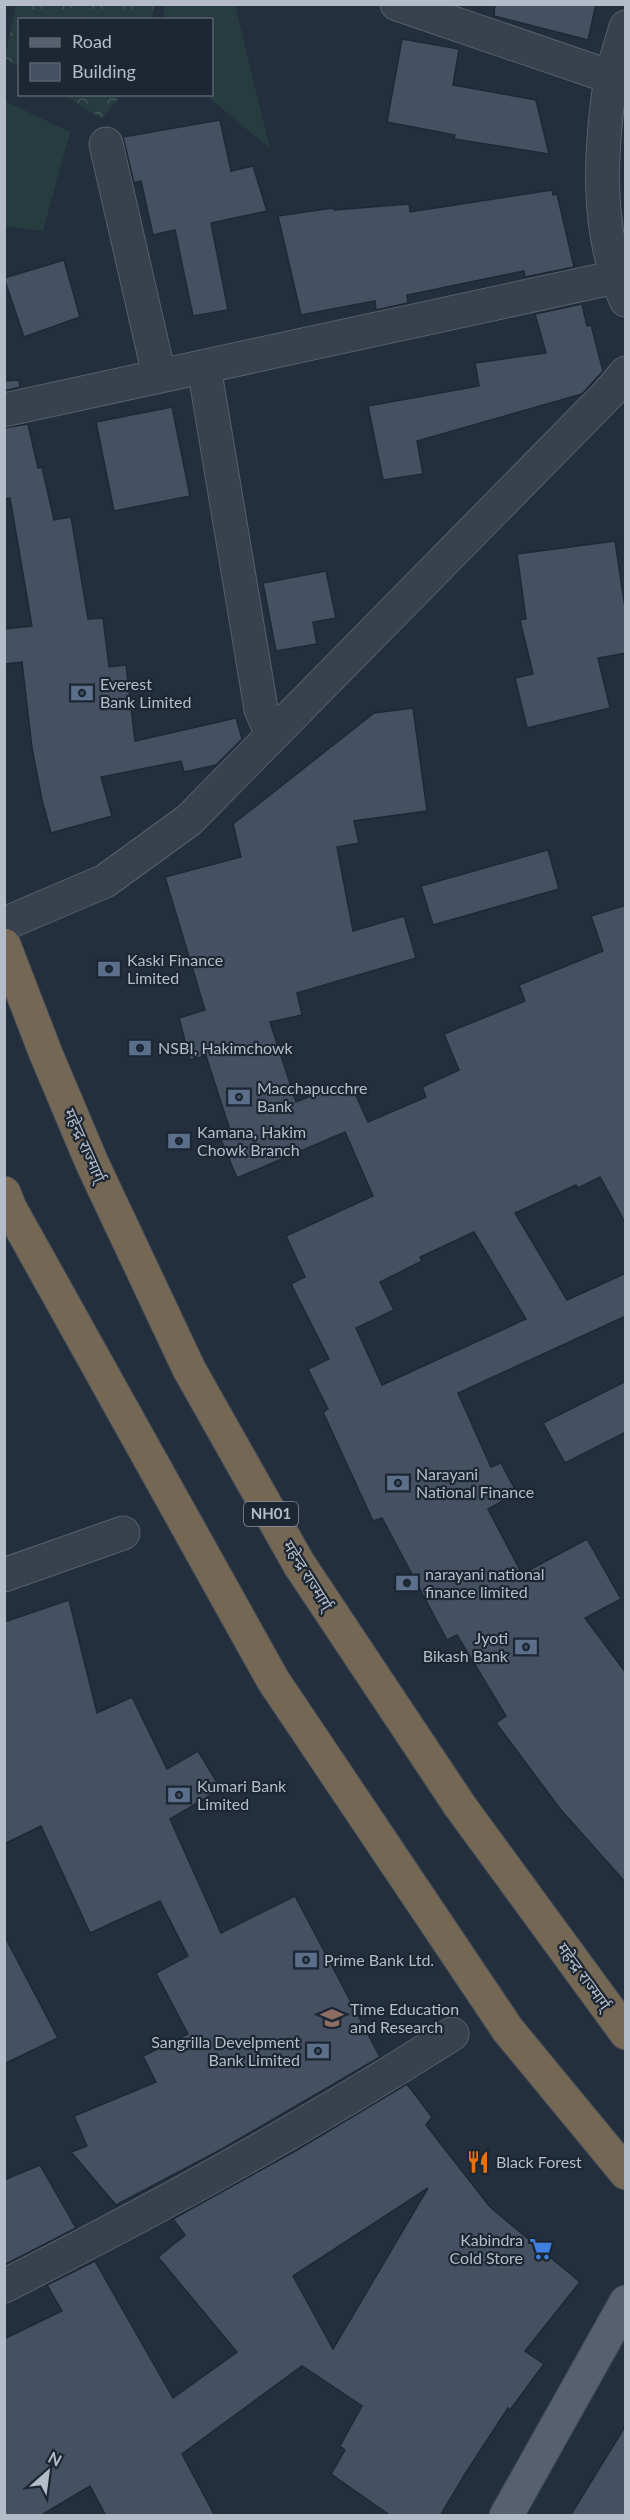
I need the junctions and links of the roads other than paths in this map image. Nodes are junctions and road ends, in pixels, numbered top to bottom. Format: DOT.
graph roads {
  1 [pos="397,4"];
  2 [pos="626,27"];
  3 [pos="611,77"];
  4 [pos="106,144"];
  5 [pos="621,288"];
  6 [pos="204,367"];
  7 [pos="626,373"];
  8 [pos="159,375"];
  9 [pos="4,410"];
  10 [pos="272,735"];
  11 [pos="4,924"];
  12 [pos="4,945"];
  13 [pos="4,1193"];
  14 [pos="123,1533"];
  15 [pos="4,1575"];
  16 [pos="626,2033"];
  17 [pos="452,2034"];
  18 [pos="626,2173"];
  19 [pos="4,2286"];
  20 [pos="626,2302"];
  21 [pos="506,2516"];
  1 -- 3 [label="street"];
  2 -- 3 [label="street"];
  3 -- 5 [label="street"];
  4 -- 8 [label="street"];
  5 -- 6 [label="street"];
  6 -- 8 [label="street"];
  6 -- 10 [label="street"];
  7 -- 10 [label="street"];
  8 -- 9 [label="street"];
  10 -- 11 [label="street"];
  12 -- 16 [label="highway, महेन्द्र राज्मार्ग् / NH01"];
  13 -- 18 [label="highway"];
  14 -- 15 [label="street"];
  17 -- 19 [label="street"];
  20 -- 21 [label="main road"];
}
